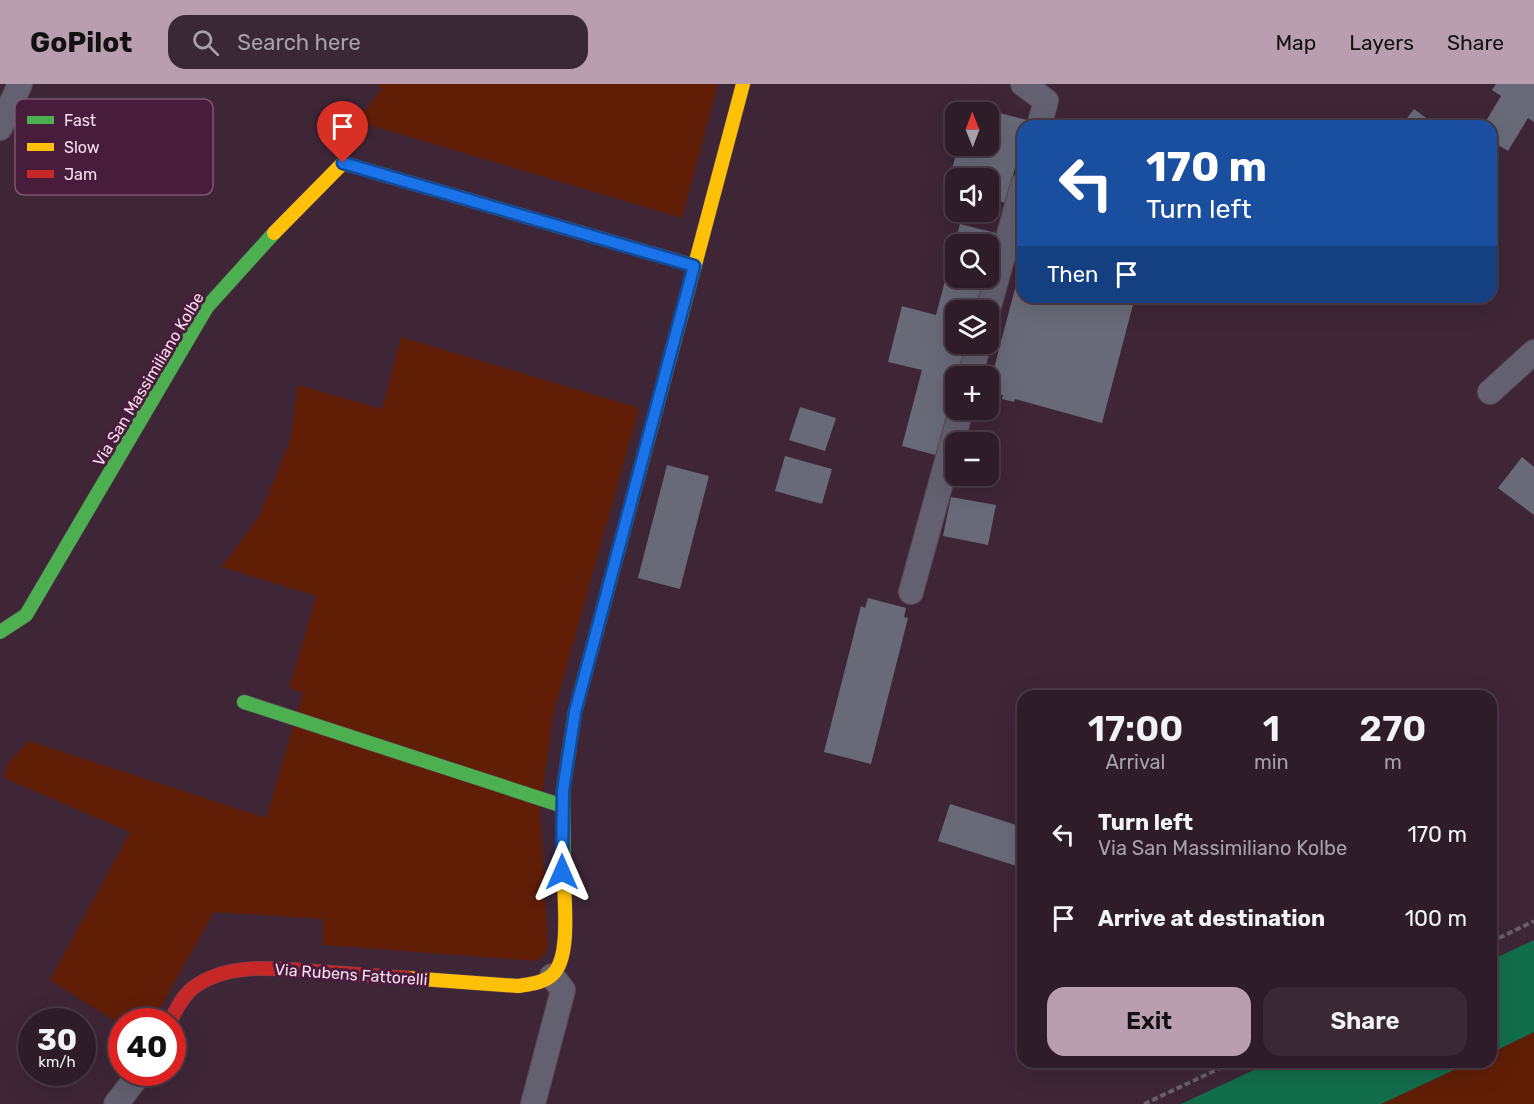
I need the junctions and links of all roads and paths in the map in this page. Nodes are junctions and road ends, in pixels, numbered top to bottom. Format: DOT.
graph roads {
  1 [pos="20,84"];
  2 [pos="743,84"];
  3 [pos="1023,84"];
  4 [pos="1041,120"];
  5 [pos="0,128"];
  6 [pos="1017,206"];
  7 [pos="694,266"];
  8 [pos="991,300"];
  9 [pos="1534,352"];
  10 [pos="1490,392"];
  11 [pos="958,420"];
  12 [pos="911,592"];
  13 [pos="0,632"];
  14 [pos="244,702"];
  15 [pos="563,806"];
  16 [pos="1534,921"];
  17 [pos="1497,939"];
  18 [pos="552,976"];
  19 [pos="177,1008"];
  20 [pos="1220,1068"];
  21 [pos="130,1086"];
  22 [pos="116,1104"];
  23 [pos="533,1104"];
  24 [pos="1144,1104"];
  1 -- 5 [label="street"];
  2 -- 7 [label="street"];
  3 -- 4 [label="street"];
  6 -- 8 [label="street"];
  7 -- 13 [label="street, Via San Massimiliano Kolbe"];
  7 -- 15 [label="street"];
  9 -- 10 [label="street"];
  11 -- 12 [label="street"];
  14 -- 15 [label="street"];
  15 -- 18 [label="street"];
  16 -- 17 [label="path"];
  18 -- 19 [label="street, Via Rubens Fattorelli"];
  18 -- 23 [label="street"];
  20 -- 24 [label="path"];
  21 -- 22 [label="street"];
}
